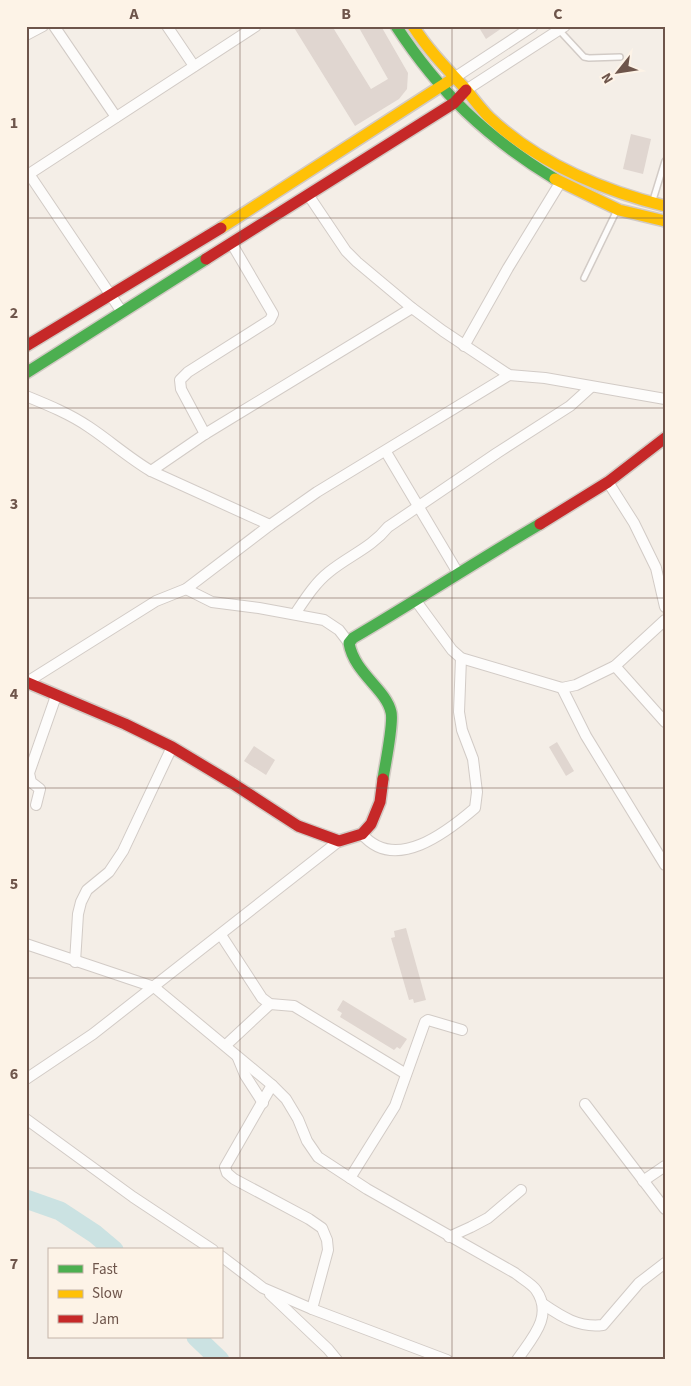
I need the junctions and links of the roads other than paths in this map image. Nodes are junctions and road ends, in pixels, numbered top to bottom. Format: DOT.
graph roads {
  1 [pos="43,26"];
  2 [pos="54,26"];
  3 [pos="167,26"];
  4 [pos="256,26"];
  5 [pos="396,26"];
  6 [pos="413,26"];
  7 [pos="533,26"];
  8 [pos="562,28"];
  9 [pos="26,35"];
  10 [pos="620,57"];
  11 [pos="194,66"];
  12 [pos="454,78"];
  13 [pos="439,87"];
  14 [pos="466,90"];
  15 [pos="454,103"];
  16 [pos="116,117"];
  17 [pos="665,161"];
  18 [pos="28,175"];
  19 [pos="560,183"];
  20 [pos="308,196"];
  21 [pos="652,203"];
  22 [pos="665,206"];
  23 [pos="617,209"];
  24 [pos="665,221"];
  25 [pos="232,244"];
  26 [pos="584,278"];
  27 [pos="111,296"];
  28 [pos="412,308"];
  29 [pos="122,312"];
  30 [pos="26,346"];
  31 [pos="464,346"];
  32 [pos="26,373"];
  33 [pos="509,375"];
  34 [pos="591,388"];
  35 [pos="26,396"];
  36 [pos="665,399"];
  37 [pos="205,434"];
  38 [pos="665,438"];
  39 [pos="386,452"];
  40 [pos="150,471"];
  41 [pos="608,482"];
  42 [pos="419,506"];
  43 [pos="270,524"];
  44 [pos="458,573"];
  45 [pos="186,589"];
  46 [pos="416,601"];
  47 [pos="665,608"];
  48 [pos="295,614"];
  49 [pos="663,622"];
  50 [pos="349,643"];
  51 [pos="461,658"];
  52 [pos="615,666"];
  53 [pos="27,682"];
  54 [pos="562,688"];
  55 [pos="56,696"];
  56 [pos="665,722"];
  57 [pos="172,748"];
  58 [pos="36,805"];
  59 [pos="362,834"];
  60 [pos="339,841"];
  61 [pos="665,865"];
  62 [pos="221,934"];
  63 [pos="26,944"];
  64 [pos="75,962"];
  65 [pos="154,987"];
  66 [pos="270,1004"];
  67 [pos="462,1030"];
  68 [pos="226,1045"];
  69 [pos="237,1056"];
  70 [pos="406,1074"];
  71 [pos="26,1079"];
  72 [pos="272,1085"];
  73 [pos="263,1103"];
  74 [pos="585,1104"];
  75 [pos="26,1119"];
  76 [pos="665,1166"];
  77 [pos="350,1178"];
  78 [pos="643,1181"];
  79 [pos="522,1190"];
  80 [pos="665,1209"];
  81 [pos="449,1237"];
  82 [pos="210,1248"];
  83 [pos="222,1257"];
  84 [pos="665,1263"];
  85 [pos="264,1288"];
  86 [pos="543,1304"];
  87 [pos="312,1309"];
  88 [pos="337,1360"];
  89 [pos="447,1360"];
  90 [pos="517,1360"];
  1 -- 9 [label="street"];
  2 -- 16 [label="street"];
  3 -- 11 [label="street"];
  4 -- 11 [label="street"];
  5 -- 13 [label="street"];
  6 -- 12 [label="street"];
  7 -- 12 [label="street"];
  8 -- 10 [label="lane"];
  8 -- 14 [label="street"];
  11 -- 16 [label="street"];
  12 -- 13 [label="street"];
  12 -- 14 [label="street"];
  13 -- 15 [label="street"];
  13 -- 27 [label="street"];
  14 -- 15 [label="street"];
  14 -- 21 [label="street"];
  15 -- 19 [label="street"];
  15 -- 20 [label="street"];
  16 -- 18 [label="street"];
  17 -- 21 [label="lane"];
  18 -- 27 [label="street"];
  19 -- 23 [label="street"];
  19 -- 31 [label="street"];
  20 -- 25 [label="street"];
  20 -- 28 [label="street"];
  21 -- 22 [label="street"];
  23 -- 24 [label="street"];
  23 -- 26 [label="lane"];
  25 -- 29 [label="street"];
  25 -- 37 [label="street"];
  27 -- 29 [label="street"];
  27 -- 30 [label="street"];
  28 -- 31 [label="street"];
  28 -- 37 [label="street"];
  29 -- 32 [label="street"];
  31 -- 33 [label="street"];
  33 -- 34 [label="street"];
  33 -- 39 [label="street"];
  34 -- 36 [label="street"];
  34 -- 42 [label="street"];
  35 -- 40 [label="street"];
  37 -- 40 [label="street"];
  38 -- 41 [label="street"];
  39 -- 42 [label="street"];
  39 -- 43 [label="street"];
  40 -- 43 [label="street"];
  41 -- 44 [label="street"];
  41 -- 47 [label="street"];
  42 -- 44 [label="street"];
  42 -- 48 [label="street"];
  43 -- 45 [label="street"];
  44 -- 46 [label="street"];
  45 -- 48 [label="street"];
  45 -- 53 [label="street"];
  46 -- 50 [label="street"];
  46 -- 51 [label="street"];
  47 -- 49 [label="street"];
  48 -- 50 [label="street"];
  49 -- 52 [label="street"];
  50 -- 59 [label="street"];
  51 -- 54 [label="street"];
  51 -- 59 [label="street"];
  52 -- 54 [label="street"];
  52 -- 56 [label="street"];
  53 -- 55 [label="street"];
  54 -- 61 [label="street"];
  55 -- 57 [label="street"];
  55 -- 58 [label="street"];
  57 -- 60 [label="street"];
  57 -- 64 [label="street"];
  59 -- 60 [label="street"];
  60 -- 62 [label="street"];
  62 -- 65 [label="street"];
  62 -- 66 [label="street"];
  63 -- 64 [label="street"];
  64 -- 65 [label="street"];
  65 -- 68 [label="street"];
  65 -- 71 [label="street"];
  66 -- 68 [label="street"];
  66 -- 70 [label="street"];
  67 -- 70 [label="street"];
  68 -- 69 [label="street"];
  69 -- 72 [label="street"];
  69 -- 73 [label="street"];
  70 -- 77 [label="street"];
  72 -- 73 [label="street"];
  72 -- 77 [label="street"];
  73 -- 87 [label="street"];
  74 -- 78 [label="street"];
  75 -- 82 [label="street"];
  76 -- 78 [label="street"];
  77 -- 81 [label="street"];
  78 -- 80 [label="street"];
  79 -- 81 [label="street"];
  81 -- 86 [label="street"];
  83 -- 85 [label="street"];
  84 -- 86 [label="street"];
  85 -- 87 [label="street"];
  85 -- 88 [label="street"];
  86 -- 90 [label="street"];
  87 -- 89 [label="street"];
}
